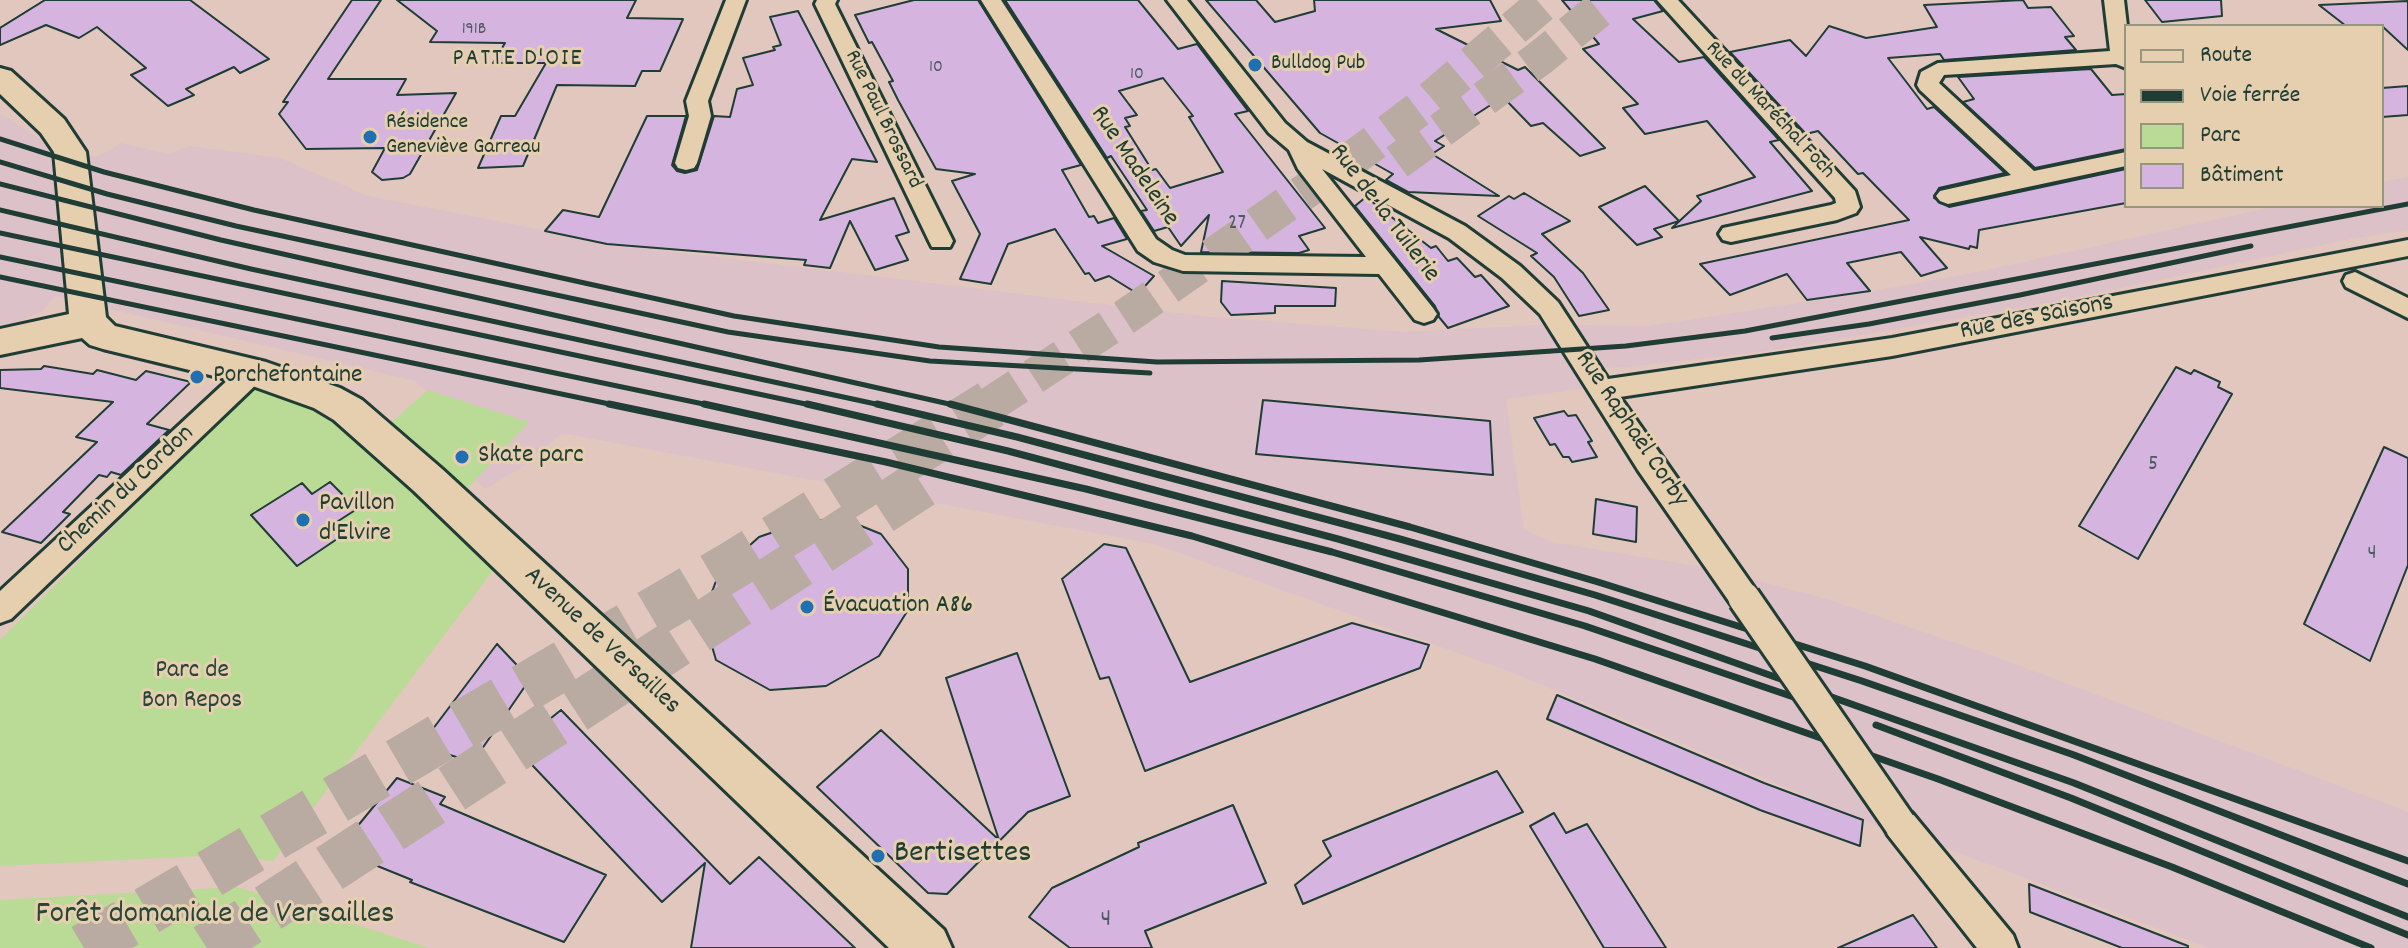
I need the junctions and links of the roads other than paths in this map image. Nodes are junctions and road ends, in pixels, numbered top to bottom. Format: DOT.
graph roads {
  1 [pos="736,0"];
  2 [pos="827,0"];
  3 [pos="991,0"];
  4 [pos="1177,0"];
  5 [pos="1667,0"];
  6 [pos="2114,0"];
  7 [pos="2124,59"];
  8 [pos="0,77"];
  9 [pos="1299,147"];
  10 [pos="2124,159"];
  11 [pos="686,163"];
  12 [pos="2029,179"];
  13 [pos="1948,196"];
  14 [pos="1731,234"];
  15 [pos="941,241"];
  16 [pos="2408,248"];
  17 [pos="1385,266"];
  18 [pos="2355,281"];
  19 [pos="2408,309"];
  20 [pos="1424,314"];
  21 [pos="89,323"];
  22 [pos="0,342"];
  23 [pos="253,372"];
  24 [pos="1665,380"];
  25 [pos="1600,390"];
  26 [pos="1626,427"];
  27 [pos="13,585"];
  28 [pos="0,610"];
  29 [pos="926,948"];
  30 [pos="2000,948"];
  1 -- 11 [label="street"];
  2 -- 15 [label="street, Rue Paul Brossard"];
  3 -- 17 [label="street, Rue Madeleine"];
  4 -- 9 [label="street, Rue Raphaël Corby"];
  5 -- 14 [label="street, Rue du Maréchal Foch"];
  6 -- 7 [label="street"];
  7 -- 12 [label="street"];
  8 -- 21 [label="street"];
  9 -- 17 [label="street, Rue de la Tuilerie"];
  9 -- 25 [label="street, Rue Raphaël Corby"];
  10 -- 12 [label="street"];
  12 -- 13 [label="street"];
  16 -- 24 [label="street, Rue des Saisons"];
  17 -- 20 [label="street, Rue de la Tuilerie"];
  18 -- 19 [label="street"];
  21 -- 22 [label="street"];
  21 -- 23 [label="street, Avenue de Versailles"];
  23 -- 27 [label="street, Chemin du Cordon"];
  23 -- 29 [label="street, Avenue de Versailles"];
  24 -- 25 [label="street, Rue des Saisons"];
  24 -- 26 [label="street"];
  25 -- 26 [label="street, Rue Raphaël Corby"];
  26 -- 30 [label="street, Rue Raphaël Corby, bridge"];
  27 -- 28 [label="street, Chemin du Cordon"];
}
